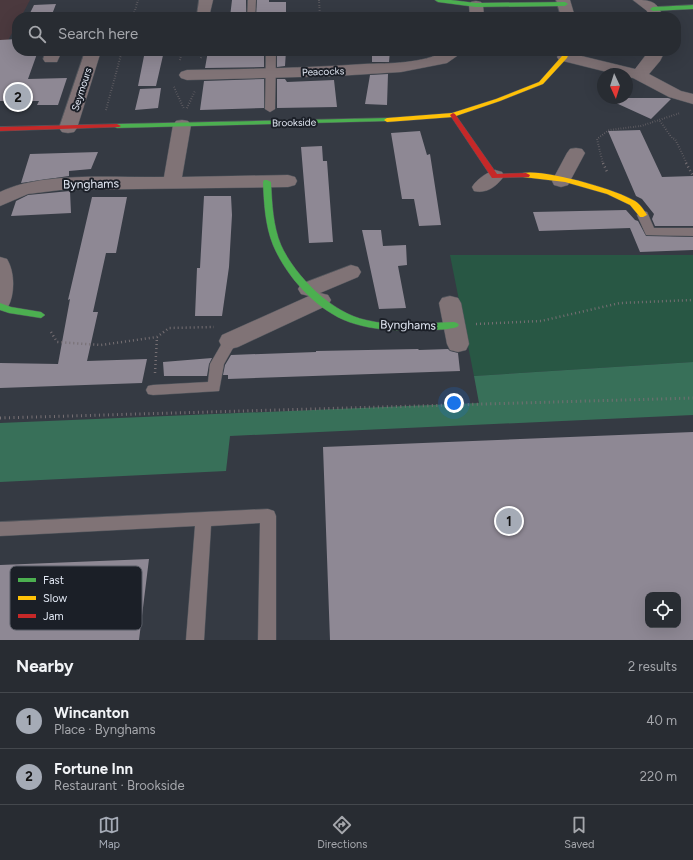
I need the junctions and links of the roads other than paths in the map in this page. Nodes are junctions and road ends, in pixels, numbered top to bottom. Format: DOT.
graph roads {
  1 [pos="206,0"];
  2 [pos="252,0"];
  3 [pos="438,0"];
  4 [pos="640,0"];
  5 [pos="566,7"];
  6 [pos="693,7"];
  7 [pos="477,11"];
  8 [pos="204,12"];
  9 [pos="251,12"];
  10 [pos="653,12"];
  11 [pos="660,12"];
  12 [pos="91,56"];
  13 [pos="271,56"];
  14 [pos="448,56"];
  15 [pos="564,56"];
  16 [pos="573,56"];
  17 [pos="655,56"];
  18 [pos="188,71"];
  19 [pos="270,73"];
  20 [pos="639,75"];
  21 [pos="693,99"];
  22 [pos="270,109"];
  23 [pos="453,115"];
  24 [pos="182,125"];
  25 [pos="68,128"];
  26 [pos="0,130"];
  27 [pos="576,153"];
  28 [pos="495,176"];
  29 [pos="288,181"];
  30 [pos="562,181"];
  31 [pos="172,182"];
  32 [pos="267,182"];
  33 [pos="481,188"];
  34 [pos="3,193"];
  35 [pos="643,215"];
  36 [pos="693,232"];
  37 [pos="0,264"];
  38 [pos="351,272"];
  39 [pos="315,294"];
  40 [pos="0,302"];
  41 [pos="450,303"];
  42 [pos="0,306"];
  43 [pos="41,315"];
  44 [pos="226,334"];
  45 [pos="456,335"];
  46 [pos="153,390"];
  47 [pos="203,519"];
  48 [pos="0,529"];
  49 [pos="194,640"];
  50 [pos="267,640"];
  1 -- 8 [label="street"];
  2 -- 9 [label="lane"];
  3 -- 7 [label="street"];
  4 -- 10 [label="street"];
  5 -- 7 [label="street"];
  6 -- 11 [label="street"];
  12 -- 25 [label="street, Seymours"];
  13 -- 19 [label="lane"];
  14 -- 19 [label="street, Peacocks"];
  15 -- 23 [label="street, Brookside"];
  16 -- 20 [label="street"];
  17 -- 20 [label="street"];
  18 -- 19 [label="street, Peacocks"];
  19 -- 22 [label="lane"];
  20 -- 21 [label="street"];
  23 -- 24 [label="street, Brookside"];
  23 -- 28 [label="street"];
  24 -- 25 [label="street, Brookside"];
  24 -- 31 [label="street"];
  25 -- 26 [label="street, Brookside"];
  27 -- 30 [label="street"];
  28 -- 30 [label="street"];
  28 -- 33 [label="street"];
  29 -- 32 [label="street, Bynghams"];
  30 -- 35 [label="street"];
  31 -- 32 [label="street, Bynghams"];
  31 -- 34 [label="street, Bynghams"];
  32 -- 39 [label="street, Bynghams"];
  35 -- 36 [label="lane"];
  37 -- 40 [label="street"];
  38 -- 39 [label="street"];
  39 -- 44 [label="street"];
  39 -- 45 [label="street, Bynghams"];
  41 -- 45 [label="street, Bynghams"];
  42 -- 43 [label="street"];
  44 -- 46 [label="lane"];
  47 -- 48 [label="lane"];
  47 -- 49 [label="lane"];
  47 -- 50 [label="lane"];
}
